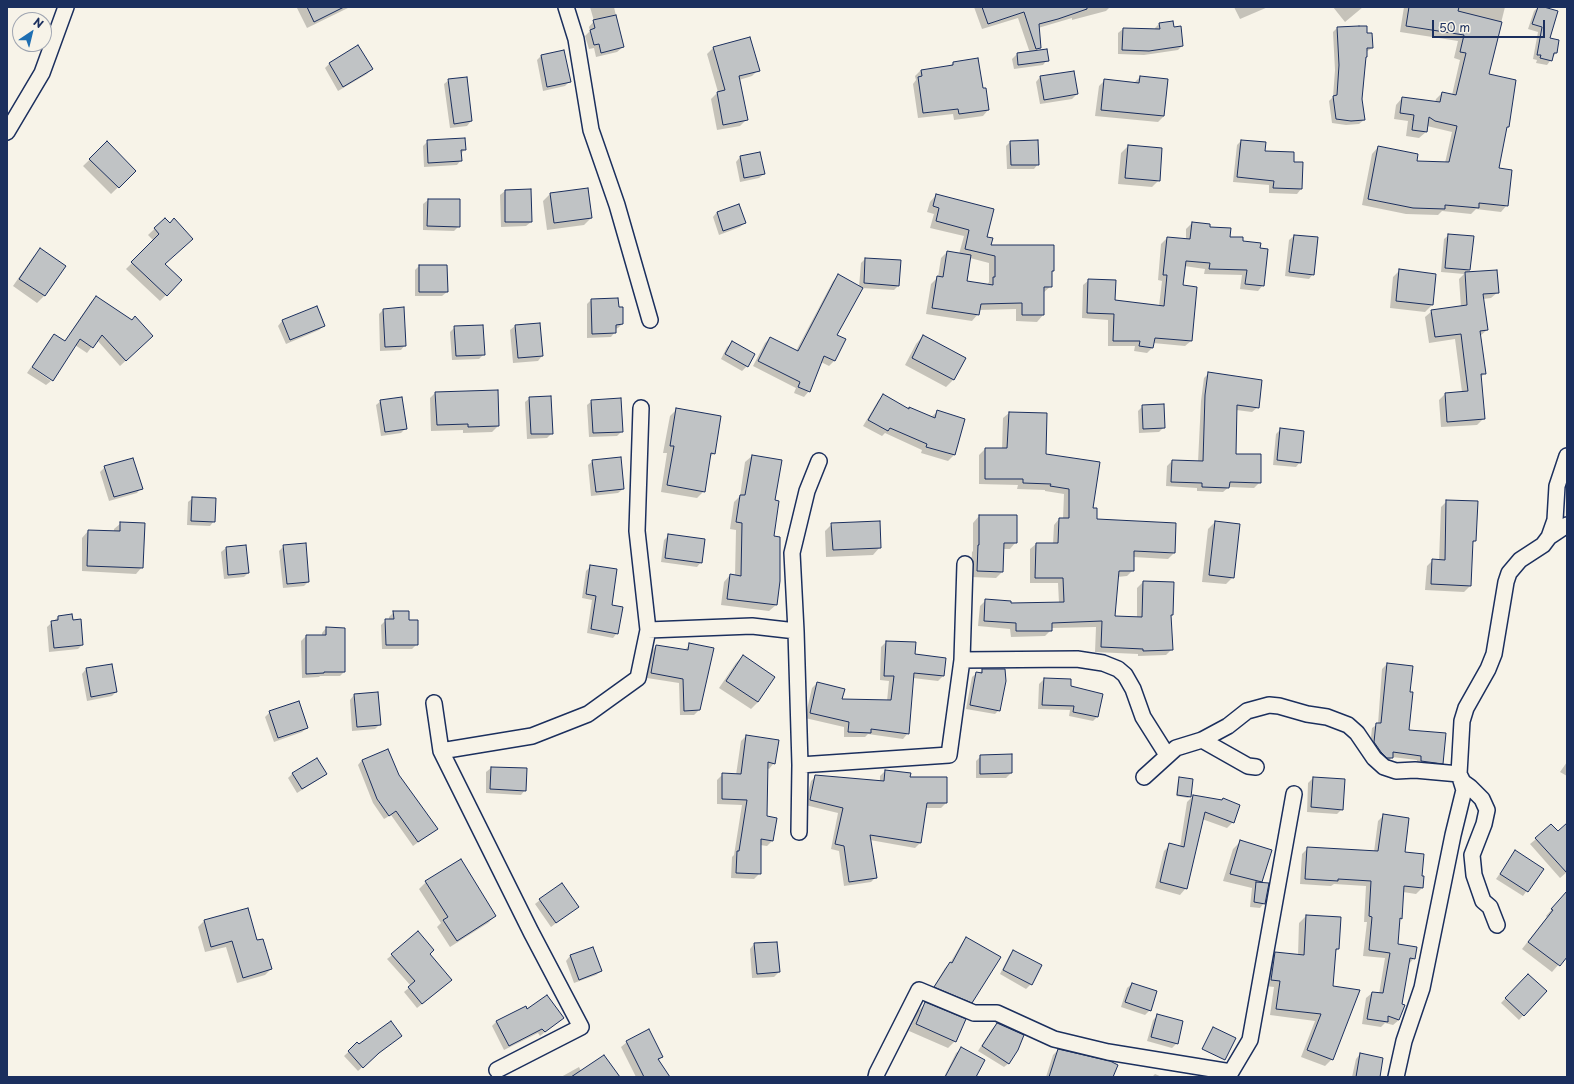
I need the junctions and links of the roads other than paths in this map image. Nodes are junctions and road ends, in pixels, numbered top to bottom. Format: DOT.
graph roads {
  1 [pos="66,7"];
  2 [pos="566,7"];
  3 [pos="7,132"];
  4 [pos="650,320"];
  5 [pos="640,408"];
  6 [pos="1567,456"];
  7 [pos="819,461"];
  8 [pos="1567,525"];
  9 [pos="1549,537"];
  10 [pos="966,564"];
  11 [pos="648,630"];
  12 [pos="796,631"];
  13 [pos="962,660"];
  14 [pos="434,703"];
  15 [pos="1202,740"];
  16 [pos="441,751"];
  17 [pos="1167,755"];
  18 [pos="800,765"];
  19 [pos="1256,767"];
  20 [pos="1459,774"];
  21 [pos="1144,777"];
  22 [pos="1294,794"];
  23 [pos="799,832"];
  24 [pos="1497,925"];
  25 [pos="497,1070"];
  26 [pos="876,1077"];
  27 [pos="1396,1077"];
  1 -- 3 [label="street"];
  2 -- 4 [label="street"];
  5 -- 11 [label="street"];
  6 -- 9 [label="street"];
  7 -- 12 [label="street"];
  8 -- 9 [label="street"];
  9 -- 20 [label="street"];
  10 -- 13 [label="street"];
  11 -- 12 [label="street"];
  11 -- 16 [label="street"];
  12 -- 18 [label="street"];
  13 -- 17 [label="street"];
  13 -- 18 [label="street"];
  14 -- 16 [label="street"];
  15 -- 17 [label="street"];
  15 -- 19 [label="street"];
  15 -- 20 [label="street"];
  16 -- 25 [label="street"];
  17 -- 21 [label="street"];
  18 -- 23 [label="street"];
  20 -- 24 [label="street"];
  20 -- 27 [label="street"];
  22 -- 26 [label="street"];
}
